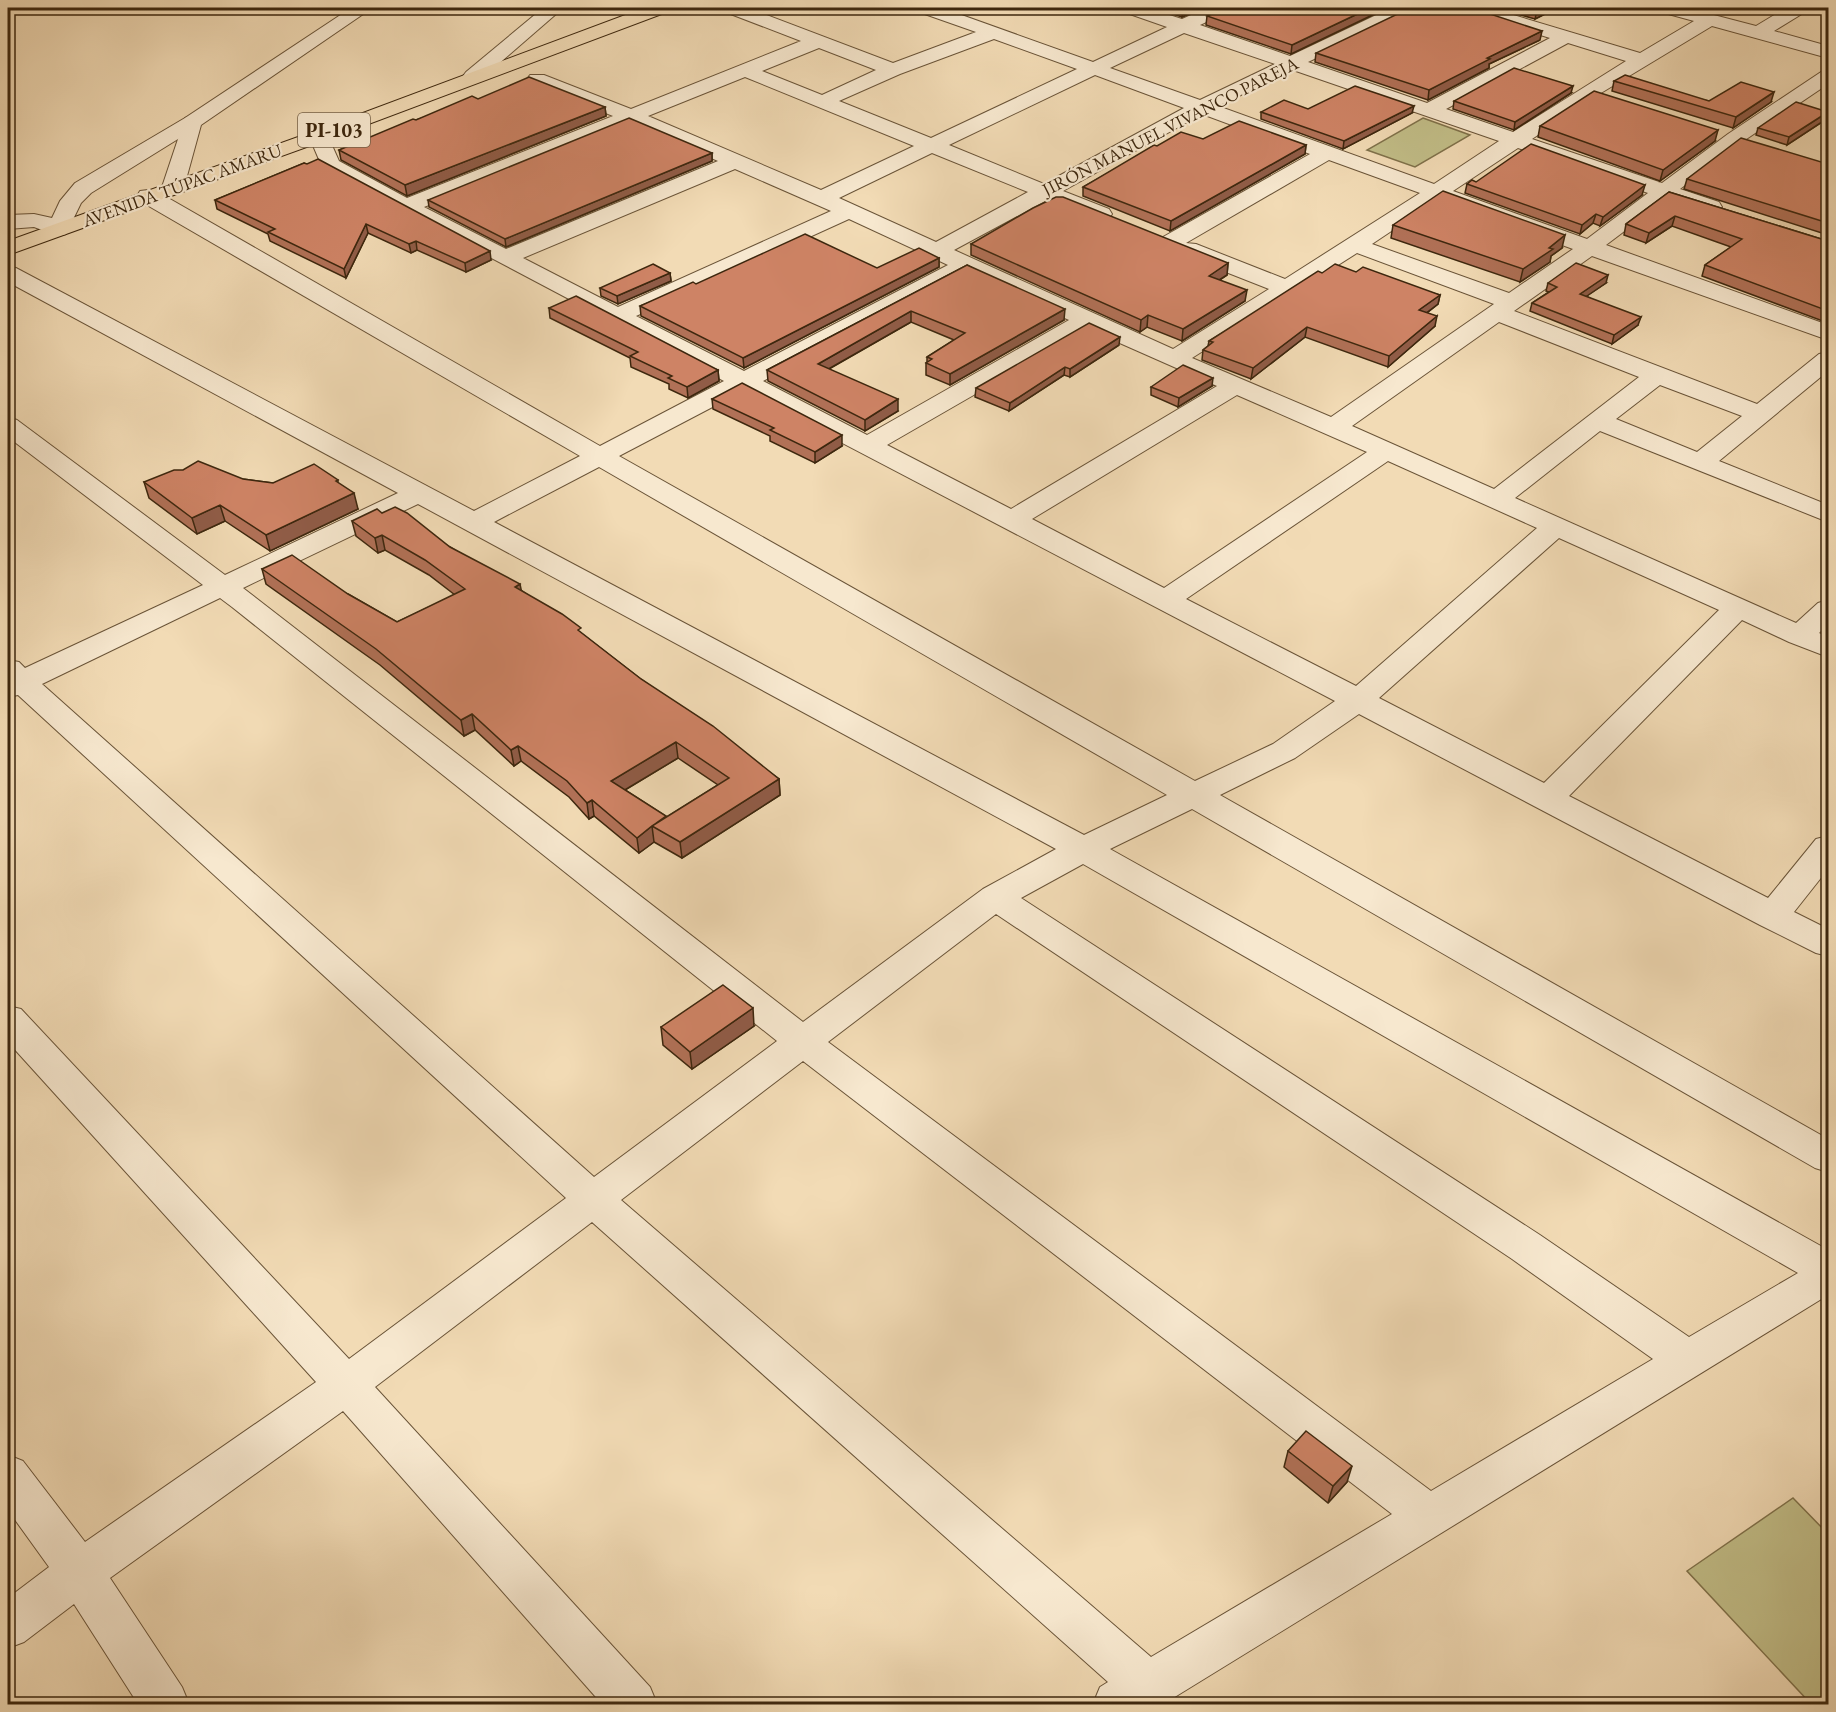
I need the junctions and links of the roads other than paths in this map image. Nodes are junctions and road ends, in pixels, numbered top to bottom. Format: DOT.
graph roads {
  1 [pos="363,8"];
  2 [pos="554,8"];
  3 [pos="660,8"];
  4 [pos="926,8"];
  5 [pos="1131,8"];
  6 [pos="1221,8"];
  7 [pos="1405,8"];
  8 [pos="1472,8"];
  9 [pos="1668,8"];
  10 [pos="1798,8"];
  11 [pos="735,9"];
  12 [pos="1709,20"];
  13 [pos="1182,26"];
  14 [pos="1828,32"];
  15 [pos="992,33"];
  16 [pos="1758,33"];
  17 [pos="1566,37"];
  18 [pos="819,41"];
  19 [pos="1798,44"];
  20 [pos="1828,52"];
  21 [pos="1642,60"];
  22 [pos="1292,63"];
  23 [pos="1096,68"];
  24 [pos="893,70"];
  25 [pos="746,71"];
  26 [pos="473,76"];
  27 [pos="1828,76"];
  28 [pos="537,79"];
  29 [pos="1588,92"];
  30 [pos="1611,99"];
  31 [pos="824,101"];
  32 [pos="1203,106"];
  33 [pos="1430,110"];
  34 [pos="633,117"];
  35 [pos="192,122"];
  36 [pos="1712,131"];
  37 [pos="318,136"];
  38 [pos="1516,139"];
  39 [pos="1745,141"];
  40 [pos="932,147"];
  41 [pos="1328,152"];
  42 [pos="736,162"];
  43 [pos="1044,191"];
  44 [pos="161,192"];
  45 [pos="1435,192"];
  46 [pos="1664,192"];
  47 [pos="821,198"];
  48 [pos="406,206"];
  49 [pos="849,211"];
  50 [pos="1730,213"];
  51 [pos="1118,221"];
  52 [pos="8,222"];
  53 [pos="58,229"];
  54 [pos="1150,234"];
  55 [pos="1171,242"];
  56 [pos="1355,245"];
  57 [pos="8,248"];
  58 [pos="1590,248"];
  59 [pos="938,250"];
  60 [pos="506,257"];
  61 [pos="967,264"];
  62 [pos="8,273"];
  63 [pos="1286,288"];
  64 [pos="1504,307"];
  65 [pos="619,315"];
  66 [pos="1088,319"];
  67 [pos="1828,333"];
  68 [pos="1174,359"];
  69 [pos="1828,359"];
  70 [pos="1657,375"];
  71 [pos="744,380"];
  72 [pos="1235,386"];
  73 [pos="1759,414"];
  74 [pos="1597,421"];
  75 [pos="8,425"];
  76 [pos="1333,428"];
  77 [pos="868,445"];
  78 [pos="1385,451"];
  79 [pos="599,456"];
  80 [pos="1700,463"];
  81 [pos="420,493"];
  82 [pos="1496,500"];
  83 [pos="1828,514"];
  84 [pos="1012,520"];
  85 [pos="474,522"];
  86 [pos="1555,527"];
  87 [pos="222,585"];
  88 [pos="1165,600"];
  89 [pos="1737,608"];
  90 [pos="1828,609"];
  91 [pos="1799,636"];
  92 [pos="1828,648"];
  93 [pos="12,679"];
  94 [pos="1358,700"];
  95 [pos="1194,796"];
  96 [pos="1547,799"];
  97 [pos="1828,847"];
  98 [pos="1083,849"];
  99 [pos="995,897"];
  100 [pos="1772,916"];
  101 [pos="1828,944"];
  102 [pos="8,1019"];
  103 [pos="804,1043"];
  104 [pos="1828,1157"];
  105 [pos="592,1198"];
  106 [pos="1828,1270"];
  107 [pos="1828,1275"];
  108 [pos="1688,1360"];
  109 [pos="346,1385"];
  110 [pos="8,1475"];
  111 [pos="1429,1516"];
  112 [pos="80,1572"];
  113 [pos="8,1626"];
  114 [pos="1132,1695"];
  115 [pos="165,1704"];
  116 [pos="633,1704"];
  1 -- 35 [label="street"];
  2 -- 26 [label="street"];
  3 -- 26 [label="main road, AVENIDA TÚPAC AMARU / PI-103"];
  4 -- 15 [label="street"];
  5 -- 13 [label="street"];
  6 -- 13 [label="street"];
  7 -- 22 [label="street, JIRÓN MANUEL VIVANCO PAREJA"];
  8 -- 17 [label="street"];
  9 -- 12 [label="street"];
  10 -- 16 [label="street"];
  11 -- 18 [label="street"];
  12 -- 16 [label="street"];
  12 -- 21 [label="street"];
  13 -- 22 [label="street"];
  13 -- 23 [label="street"];
  14 -- 19 [label="street"];
  15 -- 23 [label="street"];
  15 -- 24 [label="street"];
  16 -- 19 [label="street"];
  17 -- 21 [label="street"];
  17 -- 33 [label="street"];
  18 -- 24 [label="street"];
  18 -- 25 [label="street"];
  19 -- 20 [label="street"];
  21 -- 29 [label="street"];
  22 -- 32 [label="street, JIRÓN MANUEL VIVANCO PAREJA"];
  22 -- 33 [label="street"];
  23 -- 32 [label="street"];
  23 -- 40 [label="street"];
  24 -- 31 [label="street"];
  25 -- 31 [label="street"];
  25 -- 34 [label="street"];
  26 -- 37 [label="main road, AVENIDA TÚPAC AMARU / PI-103"];
  27 -- 39 [label="street"];
  28 -- 34 [label="street"];
  29 -- 30 [label="street"];
  29 -- 38 [label="street"];
  31 -- 40 [label="street"];
  32 -- 41 [label="street"];
  32 -- 43 [label="street, JIRÓN MANUEL VIVANCO PAREJA"];
  33 -- 38 [label="street"];
  34 -- 42 [label="street"];
  34 -- 48 [label="street"];
  35 -- 44 [label="street"];
  35 -- 53 [label="street"];
  36 -- 39 [label="street"];
  37 -- 44 [label="main road, AVENIDA TÚPAC AMARU / PI-103"];
  37 -- 48 [label="street"];
  38 -- 45 [label="street"];
  38 -- 46 [label="street"];
  39 -- 46 [label="street"];
  40 -- 43 [label="street"];
  40 -- 47 [label="street"];
  41 -- 45 [label="street"];
  41 -- 55 [label="street"];
  42 -- 47 [label="street"];
  42 -- 60 [label="street"];
  43 -- 51 [label="street"];
  43 -- 59 [label="street, JIRÓN MANUEL VIVANCO PAREJA"];
  44 -- 53 [label="main road, AVENIDA TÚPAC AMARU / PI-103"];
  44 -- 79 [label="street"];
  45 -- 56 [label="street"];
  45 -- 58 [label="street"];
  46 -- 50 [label="street"];
  46 -- 58 [label="street"];
  47 -- 49 [label="street"];
  48 -- 60 [label="street"];
  49 -- 59 [label="street"];
  49 -- 65 [label="street"];
  52 -- 53 [label="street"];
  53 -- 57 [label="main road, AVENIDA TÚPAC AMARU / PI-103"];
  54 -- 55 [label="street"];
  55 -- 63 [label="street"];
  56 -- 63 [label="street"];
  56 -- 64 [label="street"];
  58 -- 64 [label="street"];
  58 -- 67 [label="street"];
  59 -- 61 [label="street"];
  60 -- 65 [label="street"];
  61 -- 66 [label="street"];
  61 -- 71 [label="street"];
  62 -- 81 [label="street"];
  63 -- 68 [label="street"];
  64 -- 70 [label="street"];
  64 -- 76 [label="street"];
  65 -- 71 [label="street"];
  66 -- 68 [label="street"];
  66 -- 77 [label="street"];
  68 -- 72 [label="street"];
  69 -- 73 [label="street"];
  70 -- 73 [label="street"];
  70 -- 74 [label="street"];
  71 -- 77 [label="street"];
  71 -- 79 [label="street"];
  72 -- 76 [label="street"];
  72 -- 84 [label="street"];
  73 -- 80 [label="street"];
  74 -- 80 [label="street"];
  74 -- 82 [label="street"];
  75 -- 87 [label="street"];
  76 -- 78 [label="street"];
  77 -- 84 [label="street"];
  78 -- 82 [label="street"];
  78 -- 88 [label="street"];
  79 -- 85 [label="street"];
  79 -- 95 [label="street"];
  80 -- 83 [label="street"];
  81 -- 85 [label="street"];
  81 -- 87 [label="street"];
  82 -- 86 [label="street"];
  84 -- 88 [label="street"];
  85 -- 98 [label="street"];
  86 -- 89 [label="street"];
  86 -- 94 [label="street"];
  87 -- 93 [label="street"];
  87 -- 103 [label="street"];
  88 -- 94 [label="street"];
  89 -- 91 [label="street"];
  89 -- 96 [label="street"];
  90 -- 91 [label="street"];
  91 -- 92 [label="street"];
  93 -- 105 [label="street"];
  94 -- 95 [label="street"];
  94 -- 96 [label="street"];
  95 -- 98 [label="street"];
  95 -- 104 [label="street"];
  96 -- 100 [label="street"];
  97 -- 100 [label="street"];
  98 -- 99 [label="street"];
  98 -- 106 [label="street"];
  99 -- 103 [label="street"];
  99 -- 108 [label="street"];
  100 -- 101 [label="street"];
  102 -- 109 [label="street"];
  103 -- 105 [label="street"];
  103 -- 111 [label="street"];
  105 -- 109 [label="street"];
  105 -- 114 [label="street"];
  107 -- 108 [label="street"];
  108 -- 111 [label="street"];
  109 -- 112 [label="street"];
  109 -- 116 [label="street"];
  110 -- 112 [label="street"];
  111 -- 114 [label="street"];
  112 -- 113 [label="street"];
  112 -- 115 [label="street"];
}
